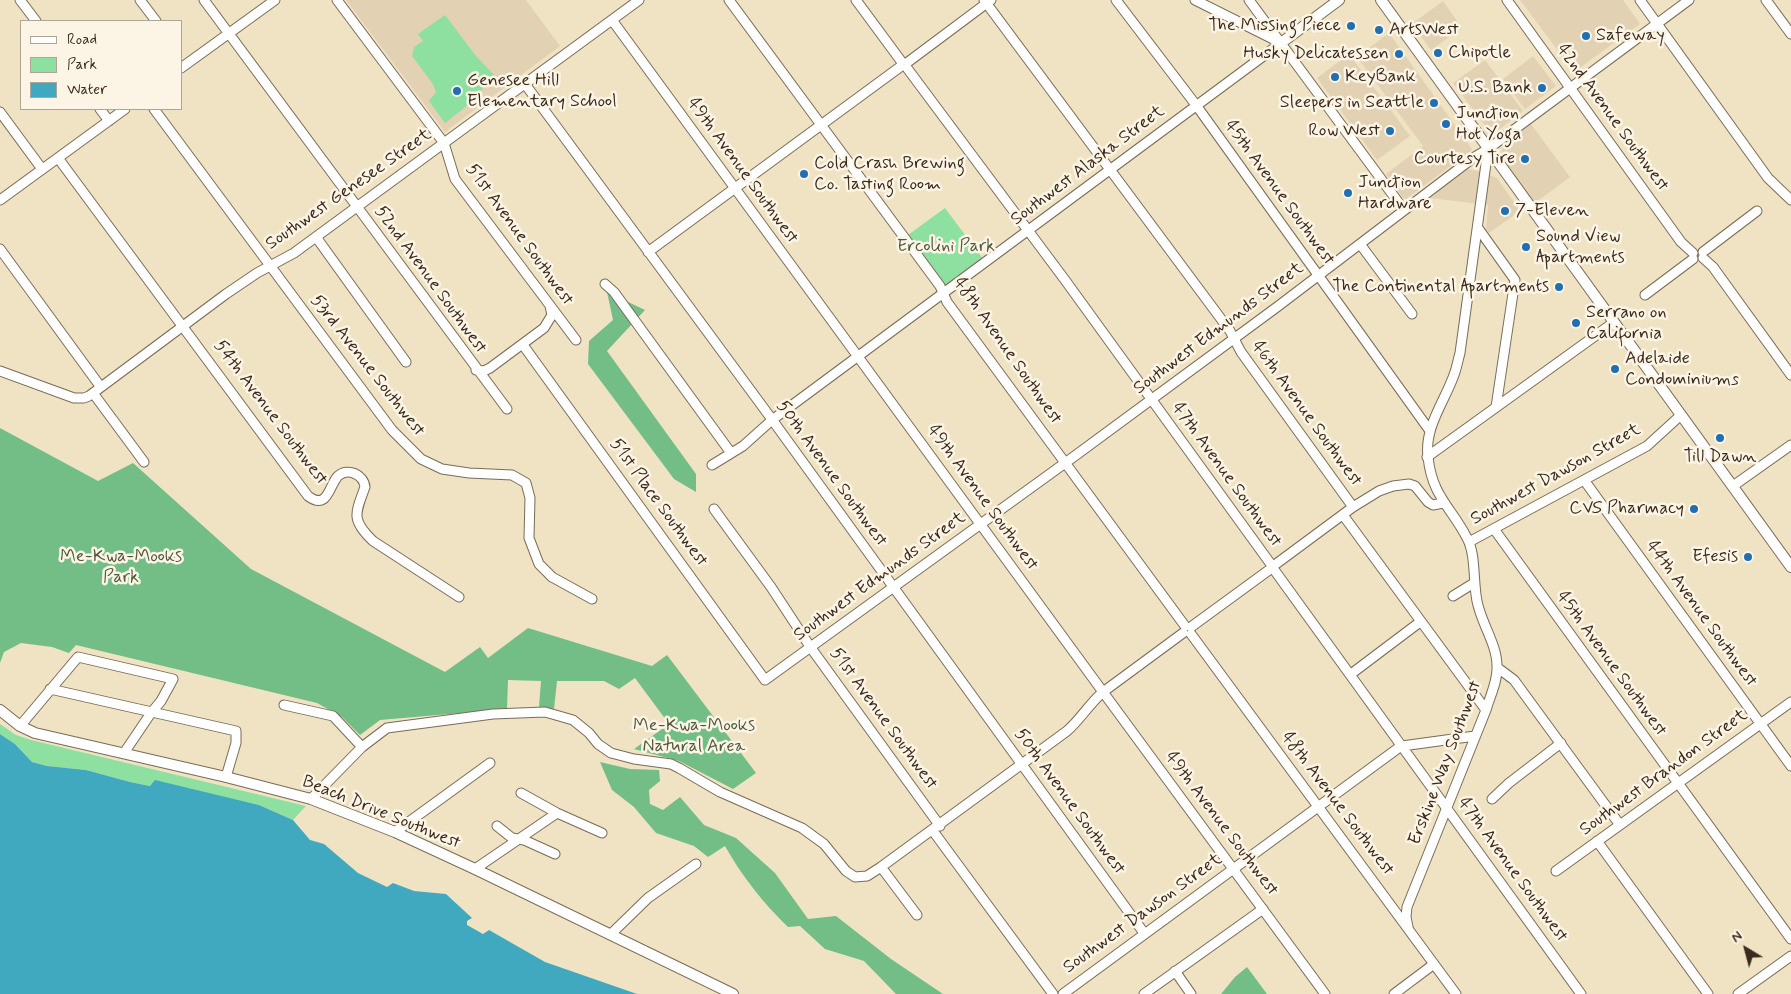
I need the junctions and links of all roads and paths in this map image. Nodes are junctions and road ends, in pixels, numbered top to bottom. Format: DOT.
graph roads {
  1 [pos="20,0"];
  2 [pos="140,0"];
  3 [pos="204,0"];
  4 [pos="275,0"];
  5 [pos="337,0"];
  6 [pos="639,0"];
  7 [pos="729,0"];
  8 [pos="856,0"];
  9 [pos="1116,0"];
  10 [pos="1195,0"];
  11 [pos="1249,0"];
  12 [pos="1339,0"];
  13 [pos="1380,0"];
  14 [pos="1507,0"];
  15 [pos="1640,0"];
  16 [pos="1688,0"];
  17 [pos="1766,0"];
  18 [pos="987,1"];
  19 [pos="35,20"];
  20 [pos="155,20"];
  21 [pos="612,20"];
  22 [pos="1658,23"];
  23 [pos="1248,26"];
  24 [pos="228,34"];
  25 [pos="1791,34"];
  26 [pos="1281,43"];
  27 [pos="904,64"];
  28 [pos="184,66"];
  29 [pos="525,84"];
  30 [pos="1570,88"];
  31 [pos="1196,105"];
  32 [pos="101,110"];
  33 [pos="124,110"];
  34 [pos="155,110"];
  35 [pos="0,112"];
  36 [pos="109,121"];
  37 [pos="821,125"];
  38 [pos="444,143"];
  39 [pos="1488,149"];
  40 [pos="58,158"];
  41 [pos="1110,168"];
  42 [pos="42,169"];
  43 [pos="734,188"];
  44 [pos="0,200"];
  45 [pos="1791,200"];
  46 [pos="357,207"];
  47 [pos="1404,210"];
  48 [pos="1757,212"];
  49 [pos="1478,228"];
  50 [pos="1028,231"];
  51 [pos="316,237"];
  52 [pos="1360,244"];
  53 [pos="0,249"];
  54 [pos="648,252"];
  55 [pos="1703,255"];
  56 [pos="1693,256"];
  57 [pos="270,266"];
  58 [pos="1319,275"];
  59 [pos="605,284"];
  60 [pos="943,294"];
  61 [pos="1645,295"];
  62 [pos="550,306"];
  63 [pos="1412,314"];
  64 [pos="1613,323"];
  65 [pos="183,325"];
  66 [pos="1234,339"];
  67 [pos="576,340"];
  68 [pos="523,345"];
  69 [pos="859,356"];
  70 [pos="406,362"];
  71 [pos="476,370"];
  72 [pos="0,371"];
  73 [pos="1791,375"];
  74 [pos="100,386"];
  75 [pos="93,392"];
  76 [pos="1151,400"];
  77 [pos="1496,407"];
  78 [pos="507,410"];
  79 [pos="1681,416"];
  80 [pos="772,420"];
  81 [pos="1430,431"];
  82 [pos="1791,445"];
  83 [pos="731,453"];
  84 [pos="1428,457"];
  85 [pos="144,462"];
  86 [pos="1066,462"];
  87 [pos="712,465"];
  88 [pos="1584,480"];
  89 [pos="1733,486"];
  90 [pos="1443,503"];
  91 [pos="1353,508"];
  92 [pos="714,509"];
  93 [pos="1343,515"];
  94 [pos="981,524"];
  95 [pos="1494,529"];
  96 [pos="1469,542"];
  97 [pos="1273,567"];
  98 [pos="1791,567"];
  99 [pos="1474,584"];
  100 [pos="894,588"];
  101 [pos="1453,596"];
  102 [pos="459,597"];
  103 [pos="592,599"];
  104 [pos="1420,622"];
  105 [pos="1187,630"];
  106 [pos="811,648"];
  107 [pos="1498,668"];
  108 [pos="1351,674"];
  109 [pos="765,680"];
  110 [pos="50,689"];
  111 [pos="1103,692"];
  112 [pos="1791,702"];
  113 [pos="284,705"];
  114 [pos="0,710"];
  115 [pos="1486,710"];
  116 [pos="151,713"];
  117 [pos="1760,724"];
  118 [pos="20,726"];
  119 [pos="1475,736"];
  120 [pos="1561,744"];
  121 [pos="1402,746"];
  122 [pos="362,747"];
  123 [pos="124,753"];
  124 [pos="490,764"];
  125 [pos="1022,765"];
  126 [pos="1791,766"];
  127 [pos="226,777"];
  128 [pos="1678,784"];
  129 [pos="521,793"];
  130 [pos="312,799"];
  131 [pos="1492,799"];
  132 [pos="1318,806"];
  133 [pos="1446,807"];
  134 [pos="557,813"];
  135 [pos="1620,825"];
  136 [pos="497,826"];
  137 [pos="936,828"];
  138 [pos="395,832"];
  139 [pos="602,834"];
  140 [pos="519,839"];
  141 [pos="1597,841"];
  142 [pos="555,854"];
  143 [pos="696,864"];
  144 [pos="882,867"];
  145 [pos="1233,868"];
  146 [pos="475,869"];
  147 [pos="1556,871"];
  148 [pos="1263,909"];
  149 [pos="918,915"];
  150 [pos="1408,928"];
  151 [pos="1144,933"];
  152 [pos="611,934"];
  153 [pos="1791,939"];
  154 [pos="1791,956"];
  155 [pos="1434,964"];
  156 [pos="1175,972"];
  157 [pos="733,994"];
  158 [pos="1053,994"];
  159 [pos="1063,994"];
  160 [pos="1144,994"];
  161 [pos="1191,994"];
  162 [pos="1326,994"];
  163 [pos="1394,994"];
  164 [pos="1456,994"];
  165 [pos="1581,994"];
  166 [pos="1708,994"];
  167 [pos="1738,994"];
  1 -- 19 [label="street"];
  2 -- 20 [label="street"];
  3 -- 24 [label="street, 52nd Avenue Southwest"];
  4 -- 24 [label="street"];
  5 -- 38 [label="street, 51st Avenue Southwest"];
  6 -- 21 [label="street, Southwest Genesee Street"];
  7 -- 37 [label="street, 48th Avenue Southwest"];
  8 -- 27 [label="street, 47th Avenue Southwest"];
  9 -- 31 [label="street, 45th Avenue Southwest"];
  10 -- 23 [label="street"];
  11 -- 23 [label="street"];
  11 -- 26 [label="street"];
  12 -- 26 [label="main road, Southwest Alaska Street"];
  13 -- 39 [label="main road"];
  14 -- 30 [label="street, 42nd Avenue Southwest"];
  15 -- 22 [label="street"];
  16 -- 22 [label="street, Southwest Edmunds Street"];
  17 -- 25 [label="street"];
  18 -- 27 [label="street"];
  18 -- 41 [label="street, 46th Avenue Southwest"];
  21 -- 29 [label="street, Southwest Genesee Street"];
  21 -- 43 [label="street, 49th Avenue Southwest"];
  22 -- 30 [label="street, Southwest Edmunds Street"];
  22 -- 45 [label="street"];
  23 -- 26 [label="street"];
  24 -- 28 [label="street"];
  24 -- 46 [label="street, 52nd Avenue Southwest"];
  26 -- 31 [label="street, Southwest Alaska Street"];
  26 -- 47 [label="street"];
  27 -- 37 [label="street"];
  27 -- 50 [label="street, 47th Avenue Southwest"];
  29 -- 38 [label="street, Southwest Genesee Street"];
  29 -- 54 [label="street, 50th Avenue Southwest"];
  30 -- 39 [label="street, Southwest Edmunds Street"];
  30 -- 56 [label="street, 42nd Avenue Southwest"];
  31 -- 41 [label="street, Southwest Alaska Street"];
  31 -- 58 [label="street, 45th Avenue Southwest"];
  32 -- 36 [label="street"];
  33 -- 36 [label="street"];
  34 -- 57 [label="street, 53rd Avenue Southwest"];
  35 -- 42 [label="street"];
  36 -- 40 [label="street"];
  37 -- 43 [label="street"];
  37 -- 60 [label="street, 48th Avenue Southwest"];
  38 -- 46 [label="street, Southwest Genesee Street"];
  38 -- 62 [label="street, 51st Avenue Southwest"];
  39 -- 47 [label="street, Southwest Edmunds Street"];
  39 -- 49 [label="street, Erskine Way Southwest"];
  39 -- 64 [label="main road"];
  40 -- 42 [label="street"];
  40 -- 65 [label="street, 54th Avenue Southwest"];
  41 -- 50 [label="street, Southwest Alaska Street"];
  41 -- 66 [label="street, 46th Avenue Southwest"];
  42 -- 44 [label="street"];
  43 -- 54 [label="street"];
  43 -- 69 [label="street, 49th Avenue Southwest"];
  46 -- 51 [label="street, Southwest Genesee Street"];
  46 -- 71 [label="street, 52nd Avenue Southwest"];
  47 -- 52 [label="street, Southwest Edmunds Street"];
  48 -- 55 [label="street"];
  49 -- 77 [label="street"];
  49 -- 81 [label="street, Erskine Way Southwest"];
  50 -- 60 [label="street, Southwest Alaska Street"];
  50 -- 76 [label="street, 47th Avenue Southwest"];
  51 -- 57 [label="street, Southwest Genesee Street"];
  51 -- 70 [label="street"];
  52 -- 58 [label="street, Southwest Edmunds Street"];
  52 -- 63 [label="street"];
  53 -- 74 [label="street"];
  54 -- 80 [label="street, 50th Avenue Southwest"];
  55 -- 56 [label="street"];
  55 -- 73 [label="street"];
  56 -- 61 [label="street"];
  57 -- 65 [label="street, Southwest Genesee Street"];
  57 -- 103 [label="street, 53rd Avenue Southwest"];
  58 -- 66 [label="street, Southwest Edmunds Street"];
  58 -- 81 [label="street, 45th Avenue Southwest"];
  59 -- 83 [label="street"];
  60 -- 69 [label="street, Southwest Alaska Street"];
  60 -- 86 [label="street, 48th Avenue Southwest"];
  62 -- 67 [label="street, 51st Avenue Southwest"];
  62 -- 68 [label="street"];
  64 -- 77 [label="street"];
  64 -- 79 [label="main road"];
  65 -- 74 [label="street, Southwest Genesee Street"];
  65 -- 102 [label="street, 54th Avenue Southwest"];
  66 -- 76 [label="street, Southwest Edmunds Street"];
  66 -- 91 [label="street, 46th Avenue Southwest"];
  68 -- 71 [label="street"];
  68 -- 109 [label="street, 51st Place Southwest"];
  69 -- 80 [label="street, Southwest Alaska Street"];
  69 -- 94 [label="street, 49th Avenue Southwest"];
  71 -- 78 [label="street, 52nd Avenue Southwest"];
  72 -- 75 [label="street, Southwest Genesee Street"];
  74 -- 75 [label="street, Southwest Genesee Street"];
  75 -- 85 [label="street"];
  76 -- 86 [label="street, Southwest Edmunds Street"];
  76 -- 97 [label="street, 47th Avenue Southwest"];
  77 -- 84 [label="street"];
  79 -- 88 [label="street, Southwest Dawson Street"];
  79 -- 89 [label="main road"];
  80 -- 83 [label="street, Southwest Alaska Street"];
  80 -- 100 [label="street, 50th Avenue Southwest"];
  81 -- 84 [label="street, Erskine Way Southwest"];
  82 -- 89 [label="street"];
  83 -- 87 [label="street, Southwest Alaska Street"];
  84 -- 90 [label="street, Erskine Way Southwest"];
  86 -- 94 [label="street, Southwest Edmunds Street"];
  86 -- 105 [label="street, 48th Avenue Southwest"];
  88 -- 95 [label="street, Southwest Dawson Street"];
  88 -- 117 [label="street, 44th Avenue Southwest"];
  89 -- 98 [label="main road"];
  90 -- 91 [label="street"];
  90 -- 96 [label="street, Erskine Way Southwest"];
  91 -- 93 [label="street"];
  92 -- 106 [label="street, 51st Avenue Southwest"];
  93 -- 97 [label="street"];
  93 -- 104 [label="street, 46th Avenue Southwest"];
  94 -- 100 [label="street, Southwest Edmunds Street"];
  94 -- 111 [label="street, 49th Avenue Southwest"];
  95 -- 96 [label="street, Southwest Dawson Street"];
  95 -- 128 [label="street, 45th Avenue Southwest"];
  96 -- 99 [label="street, Erskine Way Southwest"];
  97 -- 105 [label="street"];
  97 -- 108 [label="street, 47th Avenue Southwest"];
  99 -- 101 [label="street"];
  99 -- 107 [label="street, Erskine Way Southwest"];
  100 -- 106 [label="street, Southwest Edmunds Street"];
  100 -- 125 [label="street, 50th Avenue Southwest"];
  104 -- 108 [label="street"];
  104 -- 115 [label="street, 46th Avenue Southwest"];
  105 -- 111 [label="street"];
  105 -- 132 [label="street, 48th Avenue Southwest"];
  106 -- 109 [label="street, Southwest Edmunds Street"];
  106 -- 137 [label="street, 51st Avenue Southwest"];
  107 -- 115 [label="street, Erskine Way Southwest"];
  107 -- 120 [label="street"];
  108 -- 121 [label="street, 47th Avenue Southwest"];
  110 -- 116 [label="street"];
  110 -- 116 [label="street"];
  110 -- 118 [label="street"];
  111 -- 125 [label="street"];
  111 -- 145 [label="street, 49th Avenue Southwest"];
  112 -- 117 [label="street, Southwest Brandon Street"];
  113 -- 122 [label="street"];
  114 -- 118 [label="main road, Beach Drive Southwest"];
  115 -- 119 [label="street, Erskine Way Southwest"];
  116 -- 123 [label="street"];
  116 -- 127 [label="street"];
  117 -- 126 [label="street, 44th Avenue Southwest"];
  117 -- 128 [label="street, Southwest Brandon Street"];
  118 -- 123 [label="main road, Beach Drive Southwest"];
  119 -- 121 [label="street, Southwest Dawson Street"];
  119 -- 133 [label="street, Erskine Way Southwest"];
  120 -- 131 [label="street"];
  120 -- 135 [label="street"];
  121 -- 132 [label="street, Southwest Dawson Street"];
  121 -- 133 [label="street, 47th Avenue Southwest"];
  122 -- 130 [label="street"];
  122 -- 144 [label="street"];
  123 -- 127 [label="main road, Beach Drive Southwest"];
  124 -- 138 [label="street"];
  125 -- 137 [label="street"];
  125 -- 151 [label="street, 50th Avenue Southwest"];
  127 -- 130 [label="main road, Beach Drive Southwest"];
  128 -- 135 [label="street, Southwest Brandon Street"];
  128 -- 153 [label="street, 45th Avenue Southwest"];
  129 -- 134 [label="street"];
  130 -- 138 [label="main road, Beach Drive Southwest"];
  132 -- 145 [label="street, Southwest Dawson Street"];
  132 -- 150 [label="street, 48th Avenue Southwest"];
  133 -- 150 [label="street, Erskine Way Southwest"];
  133 -- 165 [label="street, 47th Avenue Southwest"];
  134 -- 139 [label="street"];
  134 -- 140 [label="street"];
  135 -- 141 [label="street, Southwest Brandon Street"];
  136 -- 140 [label="street"];
  137 -- 144 [label="street"];
  137 -- 158 [label="street, 51st Avenue Southwest"];
  138 -- 146 [label="main road, Beach Drive Southwest"];
  140 -- 142 [label="street"];
  140 -- 146 [label="street"];
  141 -- 147 [label="street, Southwest Brandon Street"];
  141 -- 166 [label="street"];
  143 -- 152 [label="street"];
  144 -- 149 [label="street"];
  145 -- 148 [label="street, 49th Avenue Southwest"];
  145 -- 151 [label="street, Southwest Dawson Street"];
  146 -- 152 [label="main road, Beach Drive Southwest"];
  148 -- 156 [label="street"];
  148 -- 162 [label="street, 49th Avenue Southwest"];
  150 -- 155 [label="street, 48th Avenue Southwest"];
  151 -- 159 [label="street, Southwest Dawson Street"];
  152 -- 157 [label="main road, Beach Drive Southwest"];
  154 -- 167 [label="street"];
  155 -- 163 [label="street"];
  155 -- 164 [label="street, 48th Avenue Southwest"];
  156 -- 160 [label="street"];
  156 -- 161 [label="street"];
}
